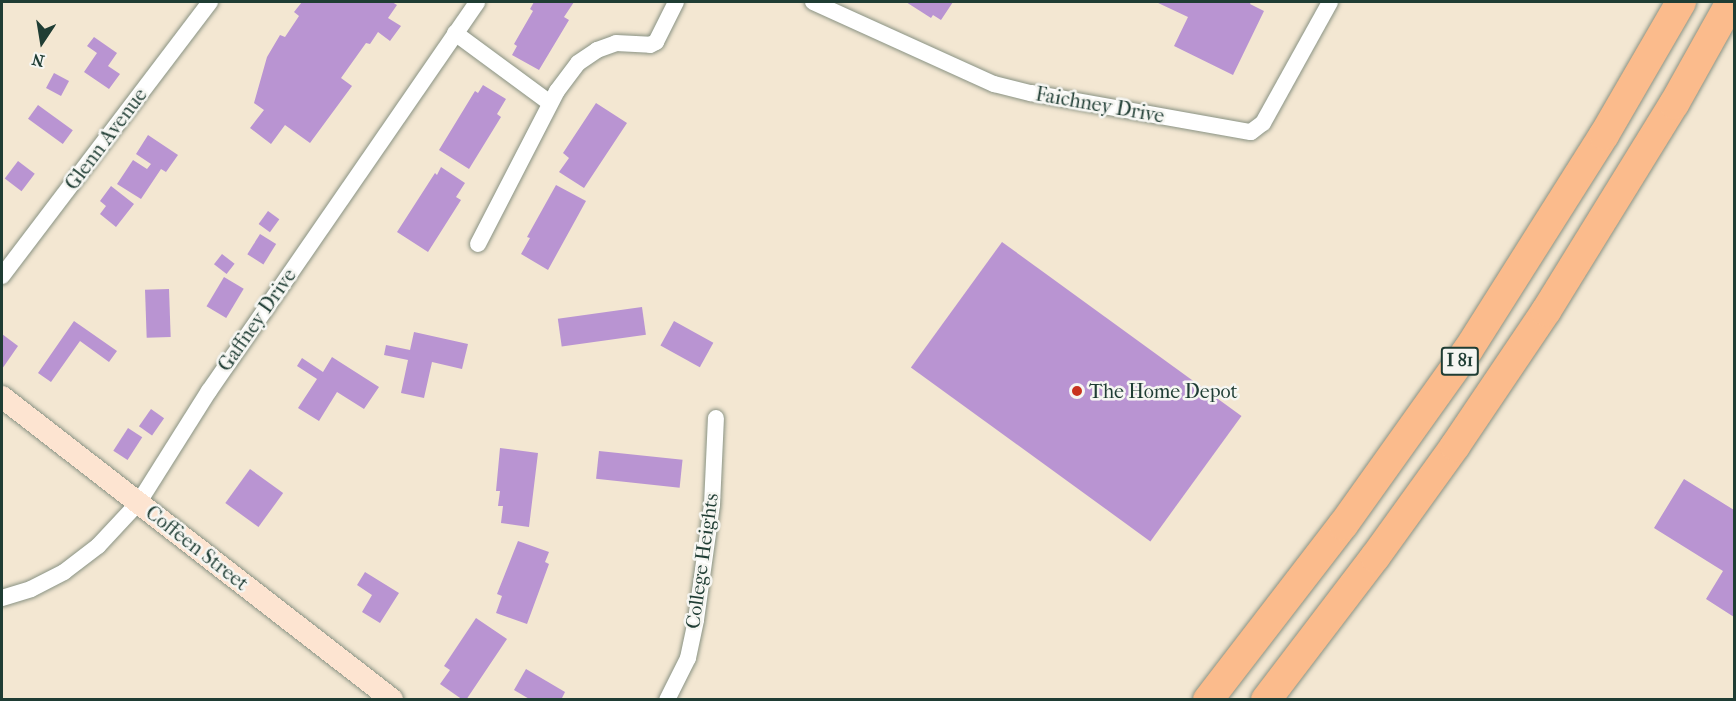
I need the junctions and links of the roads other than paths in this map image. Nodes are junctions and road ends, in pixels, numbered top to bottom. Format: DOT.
graph roads {
  1 [pos="210,2"];
  2 [pos="477,2"];
  3 [pos="676,2"];
  4 [pos="813,2"];
  5 [pos="1330,2"];
  6 [pos="1681,2"];
  7 [pos="1731,2"];
  8 [pos="455,33"];
  9 [pos="550,103"];
  10 [pos="478,244"];
  11 [pos="2,276"];
  12 [pos="1468,350"];
  13 [pos="2,397"];
  14 [pos="716,418"];
  15 [pos="1455,446"];
  16 [pos="139,502"];
  17 [pos="2,598"];
  18 [pos="392,699"];
  19 [pos="667,699"];
  20 [pos="1196,699"];
  21 [pos="1208,699"];
  22 [pos="1266,699"];
  23 [pos="1278,699"];
  1 -- 11 [label="street, Glenn Avenue"];
  2 -- 8 [label="street, Gaffney Drive"];
  3 -- 9 [label="street"];
  4 -- 5 [label="street, Faichney Drive"];
  6 -- 12 [label="highway, I 81"];
  7 -- 15 [label="highway, I 81"];
  8 -- 9 [label="street"];
  8 -- 16 [label="street, Gaffney Drive"];
  9 -- 10 [label="street"];
  12 -- 20 [label="highway"];
  12 -- 21 [label="highway, I 81"];
  13 -- 16 [label="main road, Coffeen Street"];
  14 -- 19 [label="street, College Heights"];
  15 -- 22 [label="highway, I 81"];
  15 -- 23 [label="highway"];
  16 -- 17 [label="street, Gaffney Drive"];
  16 -- 18 [label="main road, Coffeen Street"];
}
